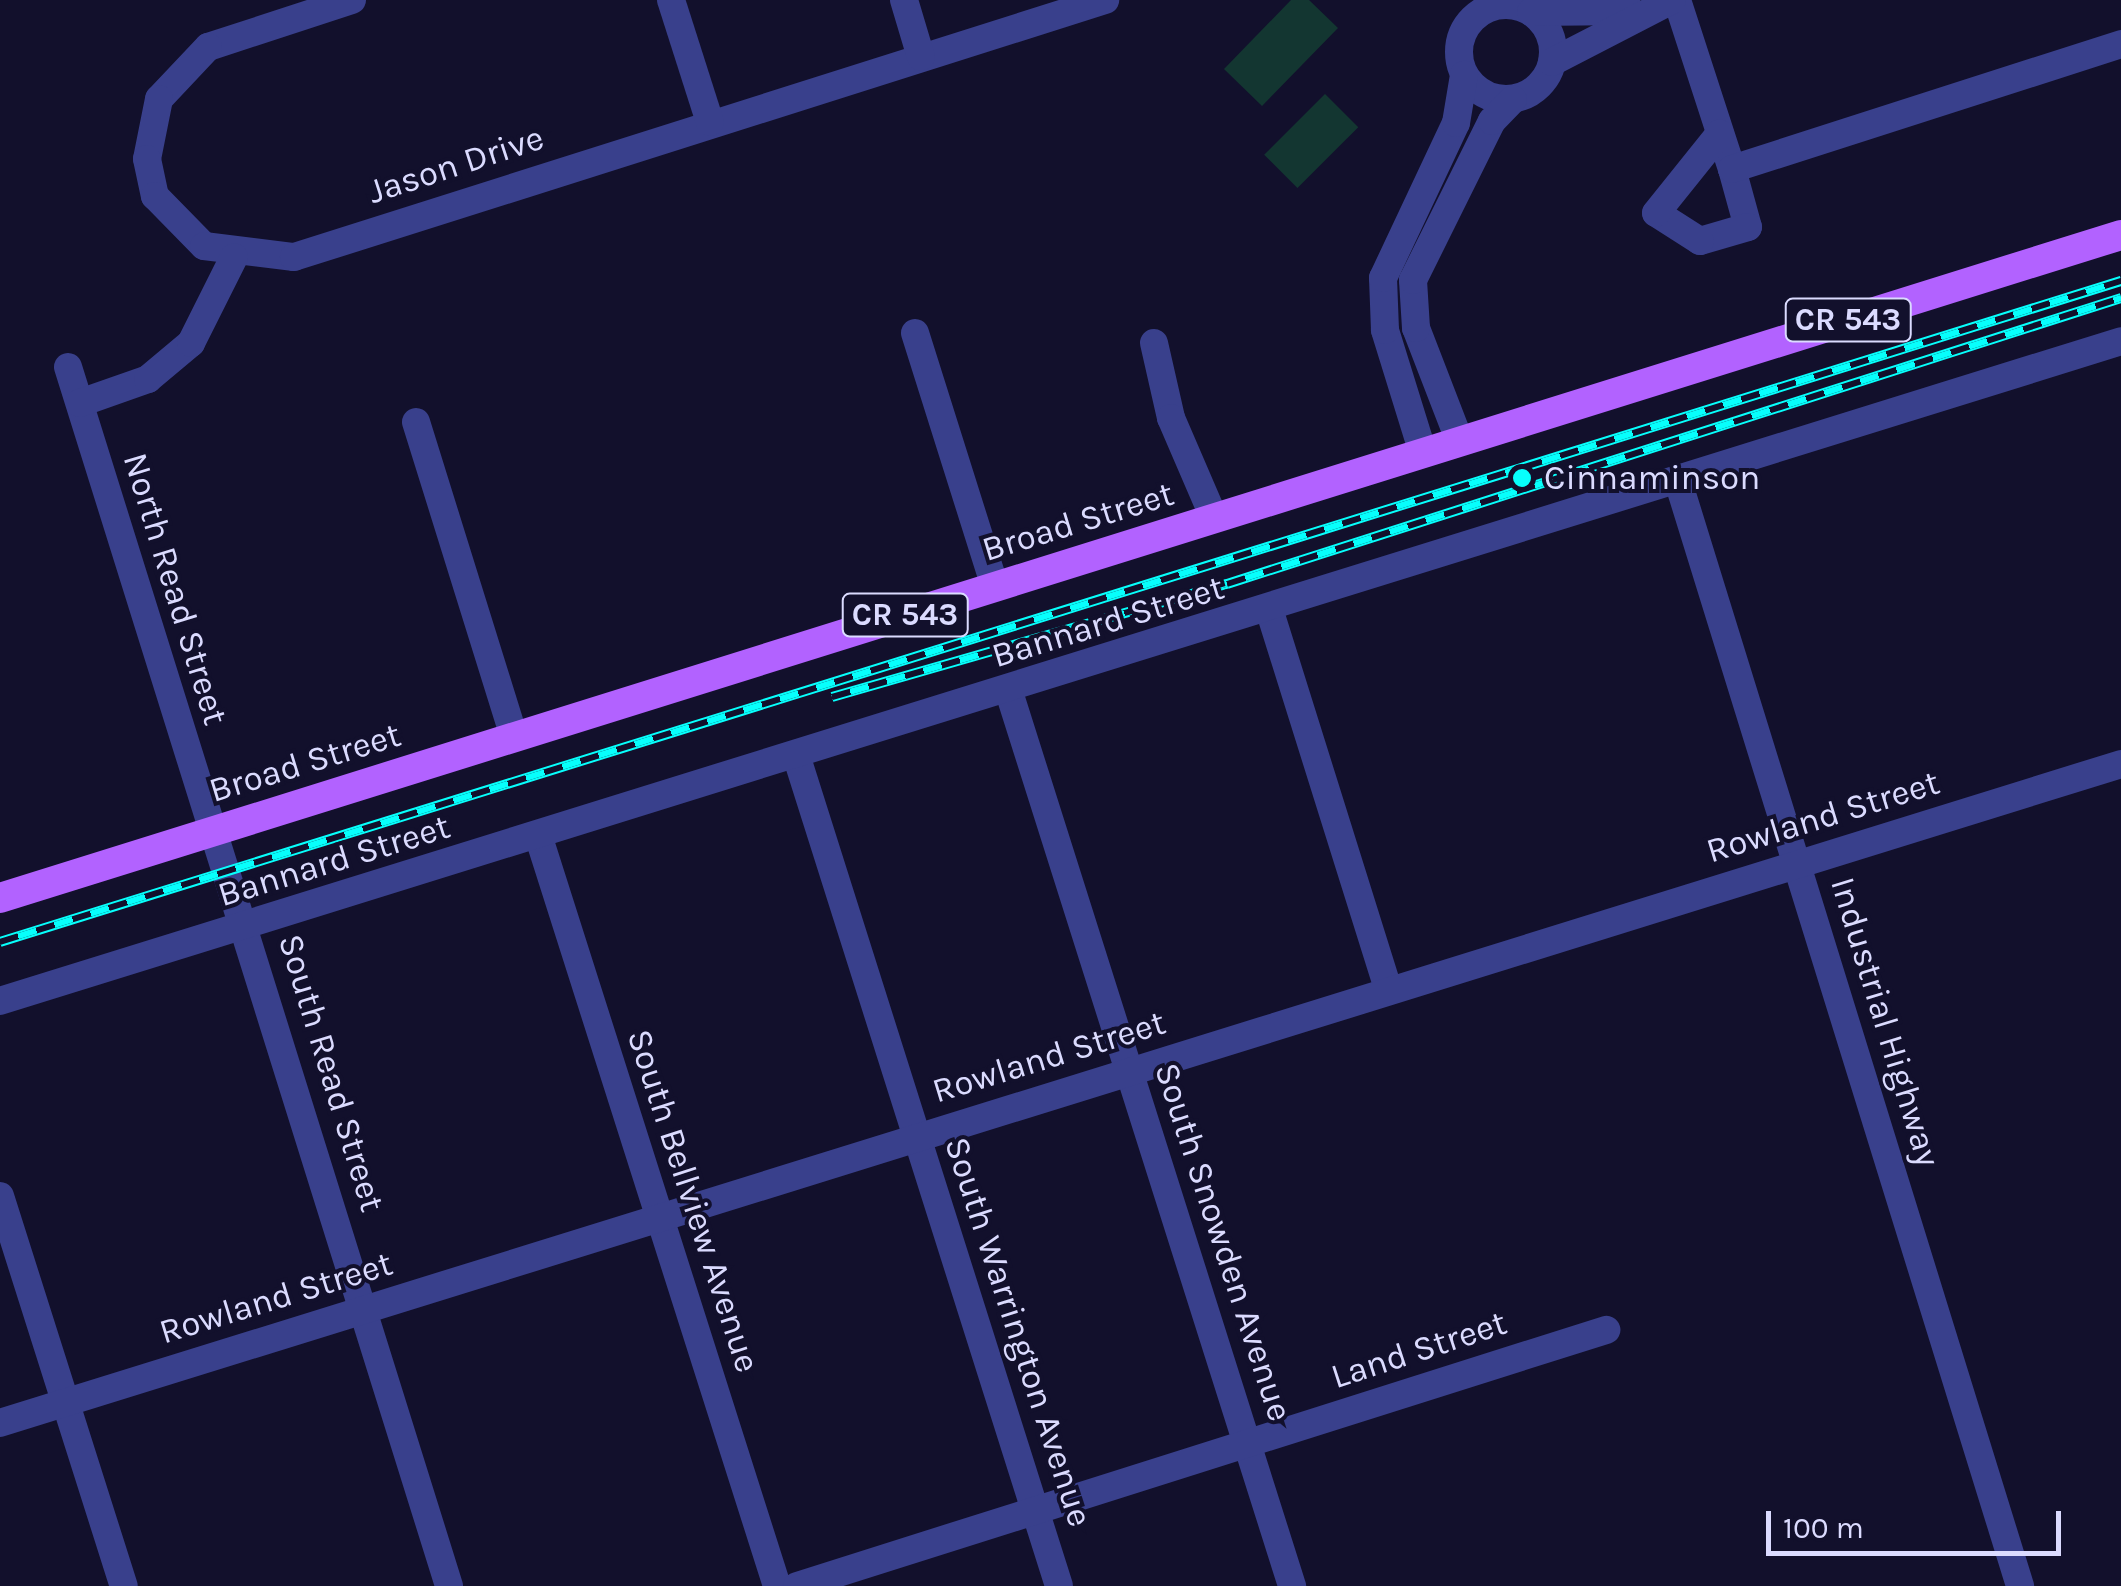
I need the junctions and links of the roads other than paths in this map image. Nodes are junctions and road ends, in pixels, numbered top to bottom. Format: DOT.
graph roads {
  1 [pos="352,0"];
  2 [pos="672,0"];
  3 [pos="904,0"];
  4 [pos="1105,0"];
  5 [pos="1674,0"];
  6 [pos="1522,6"];
  7 [pos="1643,10"];
  8 [pos="1470,11"];
  9 [pos="2121,44"];
  10 [pos="921,57"];
  11 [pos="1552,62"];
  12 [pos="1464,76"];
  13 [pos="1514,98"];
  14 [pos="710,122"];
  15 [pos="1720,133"];
  16 [pos="1732,169"];
  17 [pos="2121,235"];
  18 [pos="234,257"];
  19 [pos="1382,298"];
  20 [pos="1413,302"];
  21 [pos="914,333"];
  22 [pos="2121,341"];
  23 [pos="1154,343"];
  24 [pos="68,368"];
  25 [pos="80,403"];
  26 [pos="416,422"];
  27 [pos="1460,442"];
  28 [pos="1424,453"];
  29 [pos="1678,481"];
  30 [pos="1214,518"];
  31 [pos="995,587"];
  32 [pos="1270,612"];
  33 [pos="1009,692"];
  34 [pos="514,737"];
  35 [pos="797,758"];
  36 [pos="2121,764"];
  37 [pos="210,832"];
  38 [pos="539,838"];
  39 [pos="1796,865"];
  40 [pos="0,898"];
  41 [pos="247,926"];
  42 [pos="1390,991"];
  43 [pos="0,1001"];
  44 [pos="1129,1072"];
  45 [pos="917,1138"];
  46 [pos="0,1196"];
  47 [pos="660,1218"];
  48 [pos="364,1310"];
  49 [pos="1606,1330"];
  50 [pos="66,1402"];
  51 [pos="0,1422"];
  52 [pos="1247,1443"];
  53 [pos="1034,1508"];
  54 [pos="124,1586"];
  55 [pos="448,1586"];
  56 [pos="776,1586"];
  57 [pos="797,1586"];
  58 [pos="1059,1586"];
  59 [pos="1292,1586"];
  60 [pos="2020,1586"];
  1 -- 18 [label="street, Jason Drive"];
  2 -- 14 [label="street"];
  3 -- 10 [label="street"];
  4 -- 10 [label="street, Jason Drive"];
  5 -- 7 [label="street"];
  5 -- 15 [label="street"];
  6 -- 7 [label="street"];
  6 -- 8 [label="street"];
  6 -- 11 [label="street"];
  7 -- 11 [label="street"];
  8 -- 12 [label="street"];
  9 -- 16 [label="street"];
  10 -- 14 [label="street, Jason Drive"];
  11 -- 13 [label="street"];
  12 -- 13 [label="street"];
  12 -- 19 [label="street"];
  13 -- 20 [label="street"];
  14 -- 18 [label="street, Jason Drive"];
  15 -- 16 [label="street"];
  15 -- 16 [label="street"];
  17 -- 27 [label="main road, Broad Street / CR 543"];
  18 -- 25 [label="street"];
  19 -- 20 [label="street"];
  19 -- 28 [label="street"];
  20 -- 27 [label="street"];
  21 -- 31 [label="street"];
  22 -- 29 [label="street, Bannard Street"];
  23 -- 30 [label="street"];
  24 -- 25 [label="street, North Read Street"];
  25 -- 37 [label="street, North Read Street"];
  26 -- 34 [label="street"];
  27 -- 28 [label="main road, Broad Street / CR 543"];
  28 -- 30 [label="main road, Broad Street / CR 543"];
  29 -- 32 [label="street, Bannard Street"];
  29 -- 39 [label="street, Industrial Highway"];
  30 -- 31 [label="main road, Broad Street / CR 543"];
  31 -- 34 [label="main road, Broad Street / CR 543"];
  32 -- 33 [label="street, Bannard Street"];
  32 -- 42 [label="street"];
  33 -- 35 [label="street, Bannard Street"];
  33 -- 44 [label="street, South Snowden Avenue"];
  34 -- 37 [label="main road, Broad Street / CR 543"];
  35 -- 38 [label="street, Bannard Street"];
  35 -- 45 [label="street, South Warrington Avenue"];
  36 -- 39 [label="street, Rowland Street"];
  37 -- 40 [label="main road, Broad Street / CR 543"];
  37 -- 41 [label="street, North Read Street"];
  38 -- 41 [label="street, Bannard Street"];
  38 -- 47 [label="street, South Bellview Avenue"];
  39 -- 42 [label="street, Rowland Street"];
  39 -- 60 [label="street, Industrial Highway"];
  41 -- 43 [label="street, Bannard Street"];
  41 -- 48 [label="street, South Read Street"];
  42 -- 44 [label="street, Rowland Street"];
  44 -- 45 [label="street, Rowland Street"];
  44 -- 52 [label="street, South Snowden Avenue"];
  45 -- 47 [label="street, Rowland Street"];
  45 -- 53 [label="street, South Warrington Avenue"];
  46 -- 50 [label="street"];
  47 -- 48 [label="street, Rowland Street"];
  47 -- 56 [label="street, South Bellview Avenue"];
  48 -- 50 [label="street, Rowland Street"];
  48 -- 55 [label="street, South Read Street"];
  49 -- 52 [label="street, Land Street"];
  50 -- 51 [label="street, Rowland Street"];
  50 -- 54 [label="street"];
  52 -- 53 [label="street, Land Street"];
  52 -- 59 [label="street, South Snowden Avenue"];
  53 -- 57 [label="street, Land Street"];
  53 -- 58 [label="street, South Warrington Avenue"];
}
